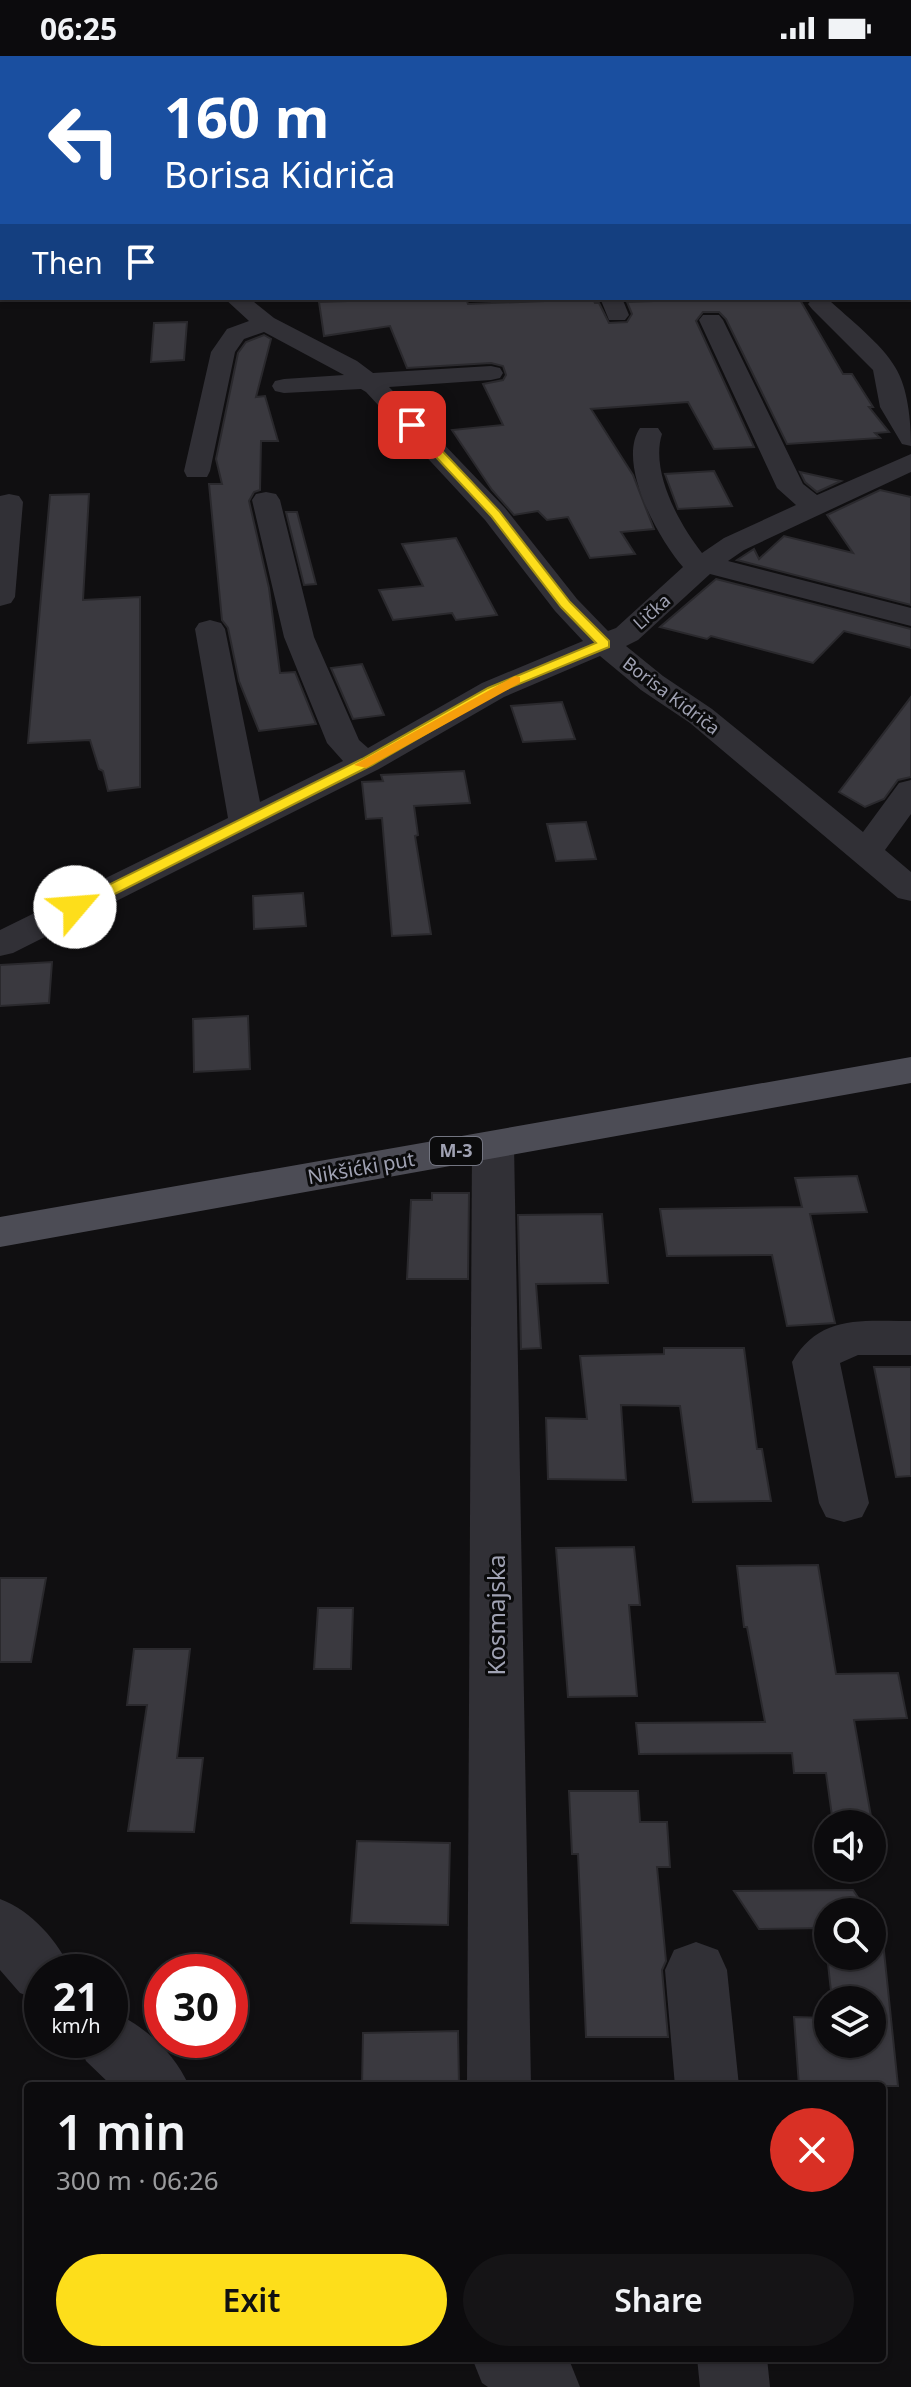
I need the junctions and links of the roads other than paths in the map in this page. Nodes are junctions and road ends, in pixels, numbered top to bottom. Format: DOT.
graph roads {
  1 [pos="237,300"];
  2 [pos="820,304"];
  3 [pos="711,320"];
  4 [pos="266,323"];
  5 [pos="305,342"];
  6 [pos="491,373"];
  7 [pos="364,379"];
  8 [pos="649,434"];
  9 [pos="911,438"];
  10 [pos="911,462"];
  11 [pos="197,471"];
  12 [pos="266,500"];
  13 [pos="9,502"];
  14 [pos="814,506"];
  15 [pos="703,565"];
  16 [pos="0,597"];
  17 [pos="911,617"];
  18 [pos="210,629"];
  19 [pos="605,644"];
  20 [pos="367,762"];
  21 [pos="911,790"];
  22 [pos="246,822"];
  23 [pos="866,852"];
  24 [pos="911,890"];
  25 [pos="0,945"];
  26 [pos="911,1070"];
  27 [pos="493,1145"];
  28 [pos="0,1232"];
  29 [pos="911,1338"];
  30 [pos="844,1503"];
  31 [pos="0,1926"];
  32 [pos="25,1954"];
  33 [pos="696,1970"];
  34 [pos="127,2058"];
  35 [pos="153,2082"];
  36 [pos="499,2082"];
  37 [pos="707,2082"];
  38 [pos="512,2362"];
  39 [pos="732,2362"];
  40 [pos="545,2387"];
  41 [pos="735,2387"];
  1 -- 4 [label="street, Borisa Kidriča"];
  2 -- 9 [label="street"];
  3 -- 14 [label="street"];
  4 -- 5 [label="street, Borisa Kidriča"];
  4 -- 11 [label="street"];
  5 -- 7 [label="street, Borisa Kidriča"];
  5 -- 7 [label="street"];
  6 -- 7 [label="street"];
  7 -- 19 [label="street, Borisa Kidriča"];
  8 -- 15 [label="street"];
  10 -- 14 [label="street, Lička"];
  12 -- 20 [label="street"];
  13 -- 16 [label="street"];
  14 -- 15 [label="street, Lička"];
  15 -- 17 [label="street"];
  15 -- 19 [label="street, Lička"];
  18 -- 22 [label="street"];
  19 -- 20 [label="street, Lička"];
  19 -- 23 [label="street, Borisa Kidriča"];
  20 -- 22 [label="street, Lička"];
  21 -- 23 [label="street"];
  22 -- 25 [label="street, Lička"];
  23 -- 24 [label="street, Borisa Kidriča"];
  26 -- 27 [label="main road, Nikšićki put / M-3"];
  27 -- 28 [label="main road, Nikšićki put / M-3"];
  27 -- 36 [label="street, Kosmajska"];
  29 -- 30 [label="street"];
  31 -- 32 [label="street"];
  33 -- 37 [label="street"];
  34 -- 35 [label="street"];
  38 -- 40 [label="street"];
  39 -- 41 [label="street"];
}
